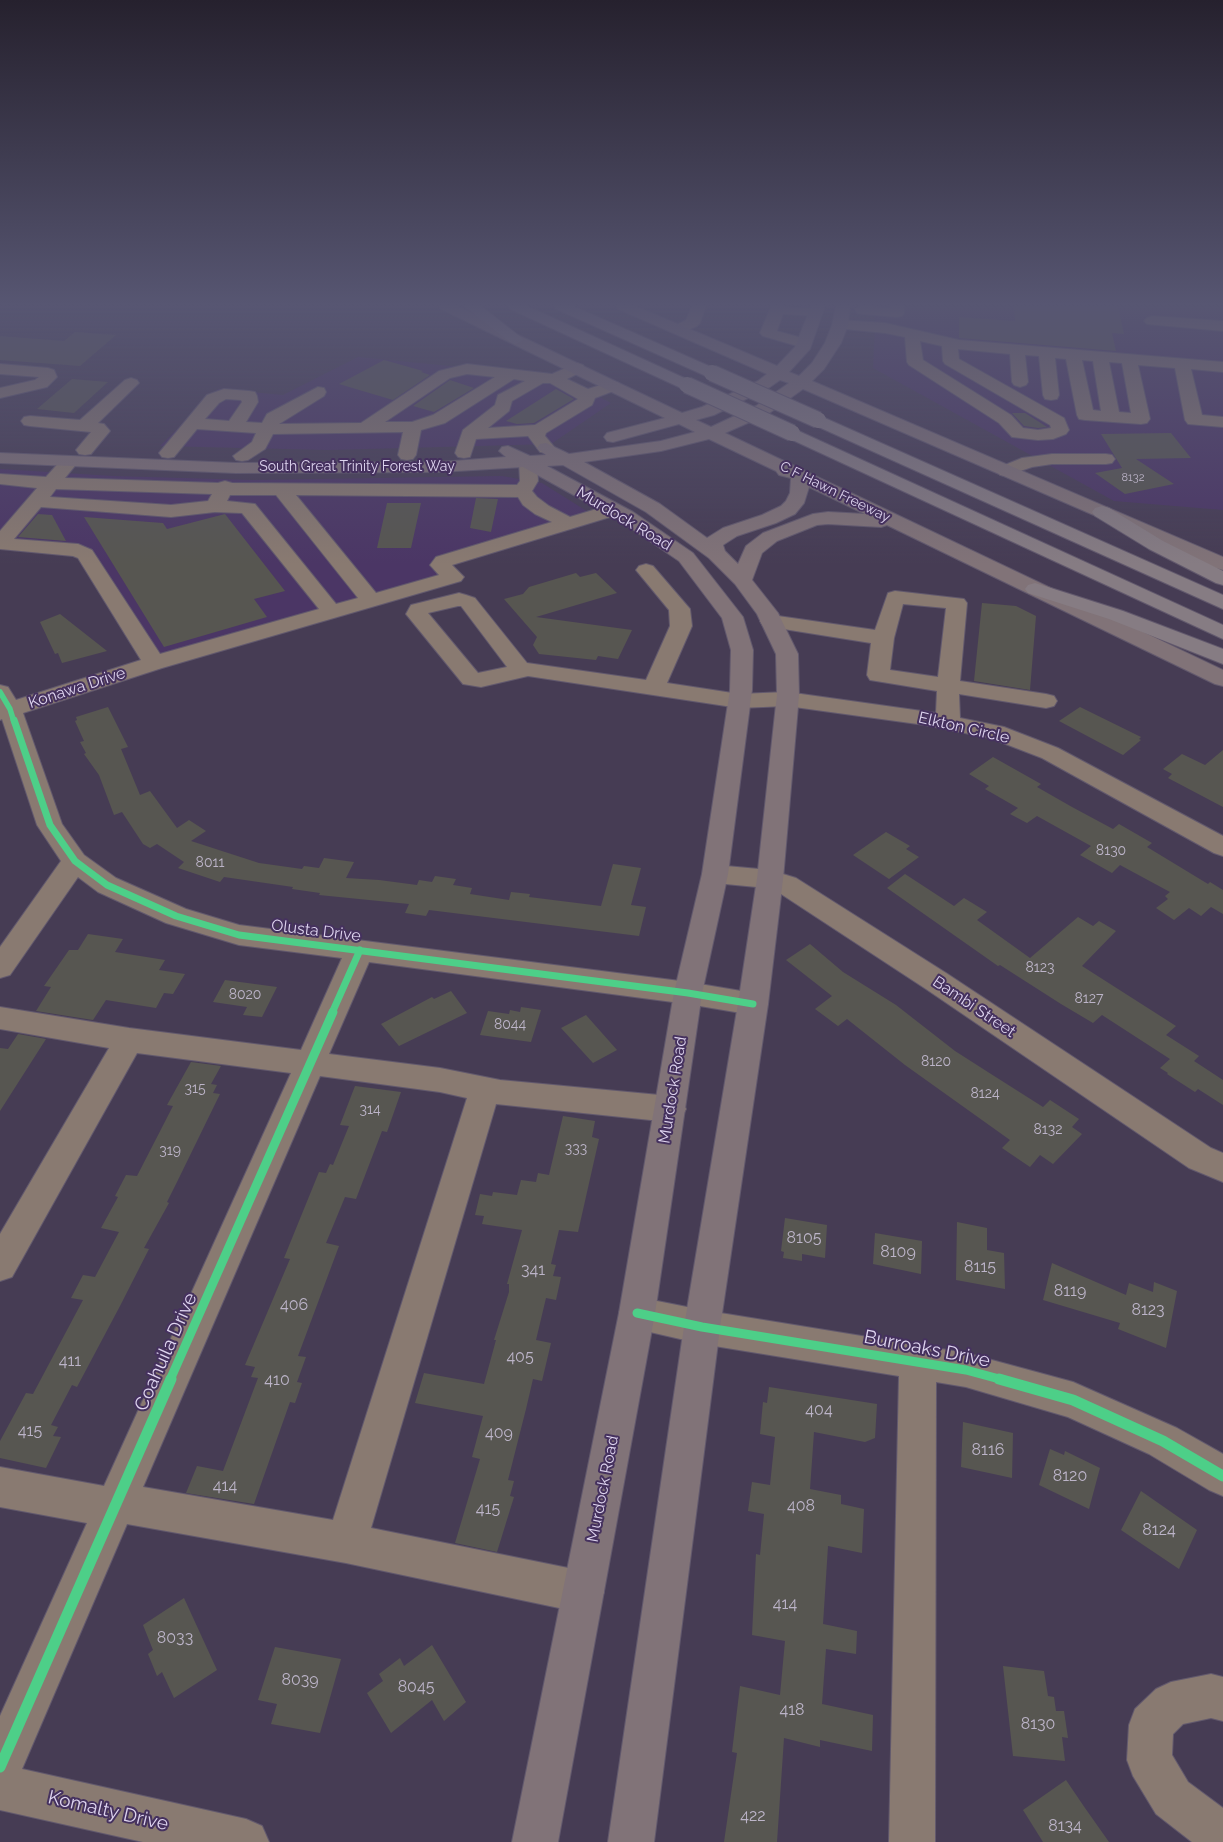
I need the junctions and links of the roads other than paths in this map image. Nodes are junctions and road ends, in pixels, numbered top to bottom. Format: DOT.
graph roads {
  1 [pos="120,392"];
  2 [pos="318,392"];
  3 [pos="418,392"];
  4 [pos="482,392"];
  5 [pos="518,392"];
  6 [pos="581,392"];
  7 [pos="596,392"];
  8 [pos="626,392"];
  9 [pos="702,392"];
  10 [pos="715,392"];
  11 [pos="748,392"];
  12 [pos="755,392"];
  13 [pos="788,392"];
  14 [pos="825,392"];
  15 [pos="839,392"];
  16 [pos="963,392"];
  17 [pos="1005,392"];
  18 [pos="1081,392"];
  19 [pos="1106,392"];
  20 [pos="1136,392"];
  21 [pos="1188,392"];
  22 [pos="587,395"];
  23 [pos="644,400"];
  24 [pos="856,405"];
  25 [pos="1111,417"];
  26 [pos="682,418"];
  27 [pos="30,421"];
  28 [pos="1223,422"];
  29 [pos="192,423"];
  30 [pos="84,426"];
  31 [pos="234,427"];
  32 [pos="366,427"];
  33 [pos="413,427"];
  34 [pos="267,429"];
  35 [pos="539,430"];
  36 [pos="712,432"];
  37 [pos="633,433"];
  38 [pos="469,434"];
  39 [pos="661,446"];
  40 [pos="85,450"];
  41 [pos="168,453"];
  42 [pos="464,453"];
  43 [pos="753,453"];
  44 [pos="1,455"];
  45 [pos="406,455"];
  46 [pos="1106,459"];
  47 [pos="568,460"];
  48 [pos="69,462"];
  49 [pos="239,462"];
  50 [pos="526,463"];
  51 [pos="440,468"];
  52 [pos="1006,470"];
  53 [pos="800,476"];
  54 [pos="0,479"];
  55 [pos="49,483"];
  56 [pos="437,489"];
  57 [pos="282,490"];
  58 [pos="220,498"];
  59 [pos="34,501"];
  60 [pos="613,510"];
  61 [pos="1102,512"];
  62 [pos="568,523"];
  63 [pos="913,529"];
  64 [pos="4,533"];
  65 [pos="1223,564"];
  66 [pos="709,565"];
  67 [pos="646,570"];
  68 [pos="1223,579"];
  69 [pos="742,580"];
  70 [pos="1035,588"];
  71 [pos="371,600"];
  72 [pos="1223,603"];
  73 [pos="331,611"];
  74 [pos="771,621"];
  75 [pos="1223,634"];
  76 [pos="883,638"];
  77 [pos="1223,657"];
  78 [pos="154,663"];
  79 [pos="521,670"];
  80 [pos="1223,679"];
  81 [pos="948,684"];
  82 [pos="654,688"];
  83 [pos="787,700"];
  84 [pos="739,701"];
  85 [pos="1046,701"];
  86 [pos="3,705"];
  87 [pos="948,722"];
  88 [pos="1223,848"];
  89 [pos="75,861"];
  90 [pos="715,874"];
  91 [pos="770,879"];
  92 [pos="360,950"];
  93 [pos="0,968"];
  94 [pos="688,993"];
  95 [pos="753,1004"];
  96 [pos="0,1018"];
  97 [pos="129,1040"];
  98 [pos="312,1063"];
  99 [pos="485,1088"];
  100 [pos="670,1109"];
  101 [pos="1223,1168"];
  102 [pos="0,1266"];
  103 [pos="637,1313"];
  104 [pos="702,1327"];
  105 [pos="918,1362"];
  106 [pos="1223,1476"];
  107 [pos="0,1487"];
  108 [pos="116,1505"];
  109 [pos="346,1543"];
  110 [pos="583,1592"];
  111 [pos="1223,1699"];
  112 [pos="0,1766"];
  113 [pos="0,1787"];
  114 [pos="1223,1832"];
  115 [pos="246,1842"];
  116 [pos="534,1842"];
  117 [pos="631,1842"];
  118 [pos="912,1842"];
  1 -- 30 [label="street"];
  2 -- 34 [label="street"];
  3 -- 32 [label="street"];
  4 -- 33 [label="street"];
  5 -- 38 [label="street"];
  6 -- 22 [label="street"];
  7 -- 22 [label="street"];
  8 -- 23 [label="main road, C F Hawn Freeway"];
  9 -- 75 [label="highway, bridge"];
  10 -- 23 [label="main road"];
  11 -- 26 [label="main road, South Great Trinity Forest Way"];
  12 -- 72 [label="highway, bridge"];
  13 -- 36 [label="main road, South Great Trinity Forest Way"];
  14 -- 24 [label="main road"];
  15 -- 24 [label="main road"];
  16 -- 17 [label="street"];
  18 -- 25 [label="street"];
  19 -- 25 [label="street"];
  20 -- 25 [label="street"];
  21 -- 28 [label="street"];
  22 -- 35 [label="street"];
  23 -- 26 [label="main road, C F Hawn Freeway"];
  23 -- 37 [label="main road"];
  24 -- 43 [label="main road"];
  24 -- 52 [label="main road"];
  26 -- 36 [label="main road, C F Hawn Freeway"];
  26 -- 37 [label="main road, South Great Trinity Forest Way"];
  27 -- 30 [label="street"];
  29 -- 31 [label="street"];
  29 -- 31 [label="street"];
  29 -- 41 [label="street"];
  30 -- 40 [label="street"];
  31 -- 34 [label="street"];
  32 -- 33 [label="street"];
  32 -- 34 [label="street"];
  33 -- 45 [label="street"];
  34 -- 49 [label="street"];
  35 -- 38 [label="street"];
  35 -- 50 [label="street"];
  36 -- 39 [label="main road, South Great Trinity Forest Way"];
  36 -- 43 [label="main road, C F Hawn Freeway"];
  37 -- 50 [label="main road, South Great Trinity Forest Way"];
  38 -- 42 [label="street"];
  39 -- 47 [label="main road, South Great Trinity Forest Way"];
  39 -- 53 [label="main road"];
  40 -- 41 [label="main road, South Great Trinity Forest Way"];
  40 -- 44 [label="main road, South Great Trinity Forest Way"];
  41 -- 49 [label="main road, South Great Trinity Forest Way"];
  42 -- 45 [label="main road, South Great Trinity Forest Way"];
  42 -- 50 [label="main road, South Great Trinity Forest Way"];
  43 -- 53 [label="main road, C F Hawn Freeway"];
  44 -- 48 [label="main road, South Great Trinity Forest Way"];
  45 -- 49 [label="main road, South Great Trinity Forest Way"];
  46 -- 52 [label="street"];
  47 -- 50 [label="main road, South Great Trinity Forest Way"];
  47 -- 50 [label="main road, Murdock Road"];
  47 -- 66 [label="main road, Murdock Road"];
  48 -- 49 [label="main road, South Great Trinity Forest Way"];
  48 -- 55 [label="street"];
  49 -- 51 [label="main road, South Great Trinity Forest Way"];
  49 -- 58 [label="street"];
  50 -- 51 [label="main road, South Great Trinity Forest Way"];
  50 -- 56 [label="street"];
  50 -- 60 [label="main road, Murdock Road"];
  50 -- 62 [label="street"];
  51 -- 56 [label="street"];
  52 -- 61 [label="main road"];
  53 -- 63 [label="main road, C F Hawn Freeway"];
  53 -- 66 [label="main road"];
  54 -- 55 [label="street"];
  55 -- 58 [label="street"];
  55 -- 59 [label="street"];
  56 -- 57 [label="street"];
  57 -- 58 [label="street"];
  57 -- 71 [label="street"];
  58 -- 59 [label="street"];
  58 -- 73 [label="street"];
  59 -- 64 [label="street"];
  60 -- 62 [label="street"];
  60 -- 66 [label="main road, Murdock Road"];
  61 -- 65 [label="main road"];
  61 -- 68 [label="highway"];
  62 -- 71 [label="street, Konawa Drive"];
  63 -- 69 [label="main road"];
  63 -- 70 [label="main road, C F Hawn Freeway"];
  64 -- 78 [label="street"];
  66 -- 69 [label="main road, Murdock Road"];
  66 -- 84 [label="main road, Murdock Road"];
  67 -- 82 [label="street"];
  69 -- 74 [label="main road, Murdock Road"];
  70 -- 77 [label="highway"];
  70 -- 80 [label="main road, C F Hawn Freeway"];
  71 -- 73 [label="street, Konawa Drive"];
  73 -- 78 [label="street, Konawa Drive"];
  74 -- 76 [label="street"];
  74 -- 83 [label="main road, Murdock Road"];
  76 -- 81 [label="street"];
  76 -- 81 [label="street"];
  78 -- 86 [label="street, Konawa Drive"];
  79 -- 79 [label="street, Elkton Circle"];
  79 -- 82 [label="street, Elkton Circle"];
  81 -- 85 [label="street"];
  81 -- 87 [label="street"];
  82 -- 84 [label="street, Elkton Circle"];
  83 -- 84 [label="street, Elkton Circle"];
  83 -- 87 [label="street, Elkton Circle"];
  83 -- 91 [label="main road, Murdock Road"];
  84 -- 90 [label="main road, Murdock Road"];
  86 -- 89 [label="street, Olusta Drive"];
  87 -- 88 [label="street, Elkton Circle"];
  89 -- 92 [label="street, Olusta Drive"];
  89 -- 93 [label="street"];
  90 -- 91 [label="street, Bambi Street"];
  90 -- 94 [label="main road, Murdock Road"];
  91 -- 95 [label="main road, Murdock Road"];
  91 -- 101 [label="street, Bambi Street"];
  92 -- 94 [label="street, Olusta Drive"];
  92 -- 98 [label="street, Coahuila Drive"];
  94 -- 95 [label="street, Olusta Drive"];
  94 -- 100 [label="main road, Murdock Road"];
  95 -- 104 [label="main road, Murdock Road"];
  96 -- 97 [label="street"];
  97 -- 98 [label="street"];
  97 -- 102 [label="street"];
  98 -- 99 [label="street"];
  98 -- 108 [label="street, Coahuila Drive"];
  99 -- 100 [label="street"];
  99 -- 109 [label="street"];
  100 -- 103 [label="main road, Murdock Road"];
  103 -- 104 [label="street, Burroaks Drive"];
  103 -- 110 [label="main road, Murdock Road"];
  104 -- 105 [label="street, Burroaks Drive"];
  104 -- 117 [label="main road, Murdock Road"];
  105 -- 106 [label="street, Burroaks Drive"];
  105 -- 118 [label="street"];
  107 -- 108 [label="street"];
  108 -- 109 [label="street"];
  108 -- 112 [label="street, Coahuila Drive"];
  109 -- 110 [label="street"];
  110 -- 116 [label="main road, Murdock Road"];
  111 -- 114 [label="street"];
  113 -- 115 [label="street, Komalty Drive"];
}
